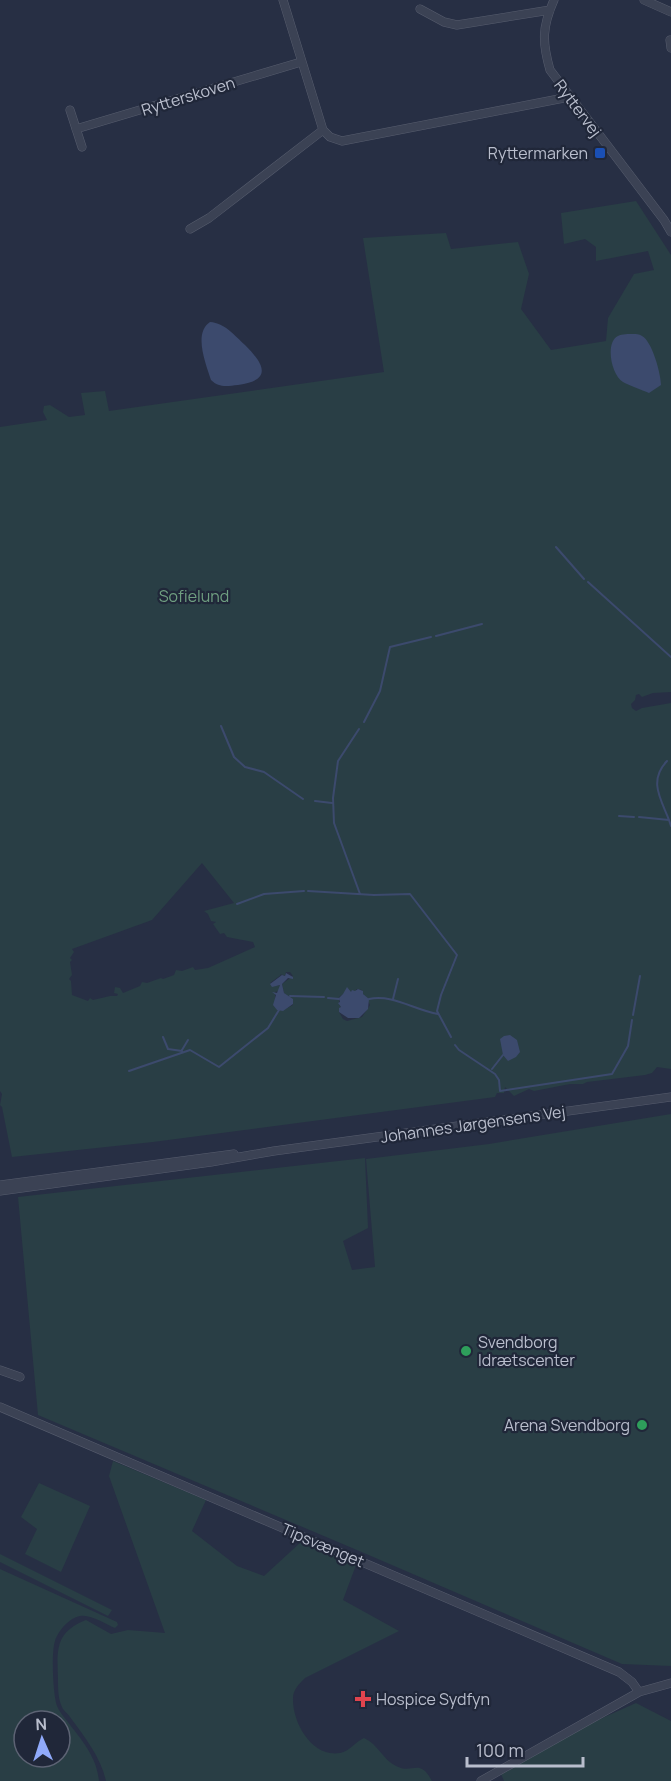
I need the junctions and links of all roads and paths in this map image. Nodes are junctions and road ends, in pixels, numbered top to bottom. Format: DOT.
graph roads {
  1 [pos="283,0"];
  2 [pos="554,0"];
  3 [pos="644,0"];
  4 [pos="420,9"];
  5 [pos="550,10"];
  6 [pos="671,12"];
  7 [pos="301,62"];
  8 [pos="569,97"];
  9 [pos="70,110"];
  10 [pos="76,129"];
  11 [pos="323,130"];
  12 [pos="82,147"];
  13 [pos="668,217"];
  14 [pos="190,229"];
  15 [pos="671,232"];
  16 [pos="671,1097"];
  17 [pos="274,1151"];
  18 [pos="0,1185"];
  19 [pos="0,1191"];
  20 [pos="0,1370"];
  21 [pos="20,1377"];
  22 [pos="0,1407"];
  23 [pos="671,1683"];
  24 [pos="639,1692"];
  25 [pos="494,1778"];
  26 [pos="481,1781"];
  1 -- 7 [label="street"];
  2 -- 5 [label="street, Ryttervej"];
  3 -- 6 [label="street"];
  4 -- 5 [label="street"];
  5 -- 8 [label="street, Ryttervej"];
  7 -- 10 [label="street, Rytterskoven"];
  7 -- 11 [label="street"];
  8 -- 11 [label="street"];
  8 -- 13 [label="street, Ryttervej"];
  9 -- 10 [label="street"];
  10 -- 12 [label="street"];
  11 -- 14 [label="street"];
  13 -- 15 [label="street, Ryttervej"];
  16 -- 17 [label="street, Johannes Jørgensens Vej"];
  17 -- 18 [label="street, Johannes Jørgensens Vej"];
  17 -- 19 [label="street, Johannes Jørgensens Vej"];
  20 -- 21 [label="street"];
  22 -- 24 [label="street, Tipsvænget"];
  23 -- 24 [label="street"];
  24 -- 25 [label="street"];
  25 -- 26 [label="street"];
}
